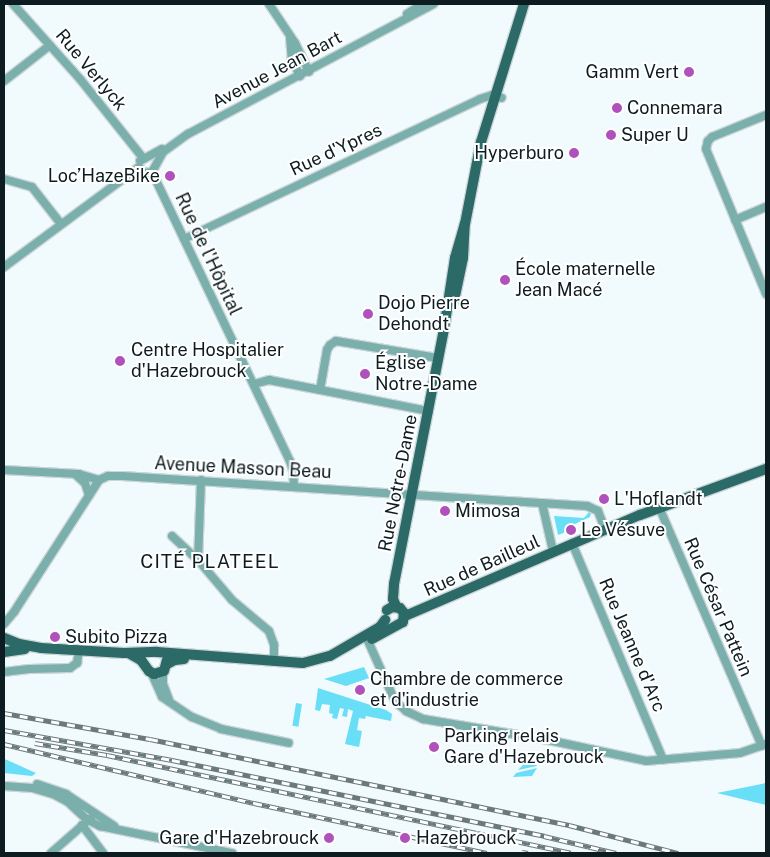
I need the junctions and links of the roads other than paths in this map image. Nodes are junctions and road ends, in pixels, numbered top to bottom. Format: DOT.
graph roads {
  1 [pos="13,4"];
  2 [pos="269,4"];
  3 [pos="423,4"];
  4 [pos="434,4"];
  5 [pos="524,4"];
  6 [pos="528,4"];
  7 [pos="396,23"];
  8 [pos="290,36"];
  9 [pos="50,45"];
  10 [pos="309,72"];
  11 [pos="300,76"];
  12 [pos="4,81"];
  13 [pos="499,97"];
  14 [pos="766,115"];
  15 [pos="173,144"];
  16 [pos="146,157"];
  17 [pos="139,168"];
  18 [pos="154,168"];
  19 [pos="4,179"];
  20 [pos="766,207"];
  21 [pos="735,220"];
  22 [pos="61,224"];
  23 [pos="184,239"];
  24 [pos="4,266"];
  25 [pos="766,294"];
  26 [pos="438,358"];
  27 [pos="254,384"];
  28 [pos="320,390"];
  29 [pos="428,411"];
  30 [pos="766,469"];
  31 [pos="4,470"];
  32 [pos="74,474"];
  33 [pos="98,480"];
  34 [pos="201,480"];
  35 [pos="294,486"];
  36 [pos="412,493"];
  37 [pos="89,495"];
  38 [pos="542,503"];
  39 [pos="659,507"];
  40 [pos="605,529"];
  41 [pos="172,536"];
  42 [pos="572,543"];
  43 [pos="553,552"];
  44 [pos="198,560"];
  45 [pos="389,612"];
  46 [pos="405,616"];
  47 [pos="4,624"];
  48 [pos="397,626"];
  49 [pos="4,638"];
  50 [pos="368,641"];
  51 [pos="41,648"];
  52 [pos="79,651"];
  53 [pos="4,652"];
  54 [pos="124,653"];
  55 [pos="158,653"];
  56 [pos="274,662"];
  57 [pos="165,668"];
  58 [pos="148,669"];
  59 [pos="4,672"];
  60 [pos="171,704"];
  61 [pos="289,743"];
  62 [pos="764,745"];
  63 [pos="663,760"];
  64 [pos="4,781"];
  65 [pos="4,786"];
  66 [pos="95,814"];
  67 [pos="85,823"];
  68 [pos="118,829"];
  69 [pos="51,853"];
  70 [pos="103,853"];
  71 [pos="232,853"];
  1 -- 9 [label="street, Rue Verlyck"];
  2 -- 8 [label="street"];
  3 -- 7 [label="street, Avenue Jean Bart"];
  4 -- 7 [label="street, Avenue Jean Bart"];
  5 -- 13 [label="main road, Rue Notre-Dame"];
  6 -- 13 [label="main road, Rue Notre-Dame"];
  7 -- 10 [label="street, Avenue Jean Bart"];
  8 -- 10 [label="street"];
  8 -- 11 [label="street"];
  9 -- 12 [label="street"];
  9 -- 16 [label="street, Rue Verlyck"];
  10 -- 11 [label="street, Avenue Jean Bart"];
  11 -- 15 [label="street, Avenue Jean Bart"];
  13 -- 23 [label="street, Rue d'Ypres"];
  13 -- 26 [label="main road, Rue Notre-Dame"];
  14 -- 21 [label="street"];
  15 -- 16 [label="street, Avenue Jean Bart"];
  15 -- 18 [label="street, Avenue Jean Bart"];
  16 -- 17 [label="street"];
  16 -- 18 [label="street, Rue Verlyck"];
  17 -- 18 [label="street"];
  17 -- 22 [label="street"];
  18 -- 23 [label="street, Rue de l'Hôpital"];
  19 -- 22 [label="street"];
  20 -- 21 [label="street"];
  21 -- 25 [label="street"];
  22 -- 24 [label="street"];
  23 -- 27 [label="street, Rue de l'Hôpital"];
  26 -- 28 [label="street"];
  26 -- 29 [label="main road, Rue Notre-Dame"];
  27 -- 28 [label="street"];
  27 -- 35 [label="street, Rue de l'Hôpital"];
  28 -- 29 [label="street"];
  29 -- 36 [label="main road, Rue Notre-Dame"];
  30 -- 39 [label="main road"];
  31 -- 32 [label="street, Avenue Masson Beau"];
  32 -- 33 [label="street, Avenue Masson Beau"];
  32 -- 37 [label="street"];
  33 -- 34 [label="street, Avenue Masson Beau"];
  33 -- 37 [label="street"];
  34 -- 35 [label="street, Avenue Masson Beau"];
  34 -- 44 [label="street"];
  35 -- 36 [label="street, Avenue Masson Beau"];
  36 -- 38 [label="street, Avenue Masson Beau"];
  36 -- 45 [label="main road, Rue Notre-Dame"];
  37 -- 47 [label="street"];
  38 -- 40 [label="street, Avenue Masson Beau"];
  38 -- 43 [label="street"];
  39 -- 40 [label="main road, Rue de Bailleul"];
  39 -- 62 [label="street, Rue César Pattein"];
  40 -- 42 [label="main road, Rue de Bailleul"];
  41 -- 44 [label="street"];
  42 -- 43 [label="main road, Rue de Bailleul"];
  42 -- 63 [label="street, Rue Jeanne d'Arc"];
  43 -- 46 [label="main road, Rue de Bailleul"];
  44 -- 56 [label="street"];
  45 -- 46 [label="main road"];
  45 -- 48 [label="main road"];
  45 -- 56 [label="main road"];
  46 -- 48 [label="main road"];
  48 -- 50 [label="main road"];
  49 -- 51 [label="main road"];
  50 -- 57 [label="main road"];
  50 -- 63 [label="street"];
  51 -- 52 [label="main road"];
  51 -- 53 [label="main road"];
  52 -- 54 [label="main road"];
  52 -- 59 [label="street"];
  54 -- 55 [label="main road"];
  54 -- 58 [label="main road"];
  55 -- 56 [label="main road"];
  55 -- 57 [label="main road"];
  55 -- 58 [label="main road"];
  57 -- 58 [label="main road"];
  57 -- 60 [label="street"];
  58 -- 60 [label="street"];
  60 -- 61 [label="street"];
  62 -- 63 [label="street"];
  64 -- 66 [label="street"];
  65 -- 67 [label="street"];
  66 -- 67 [label="street"];
  66 -- 68 [label="street"];
  67 -- 68 [label="street"];
  67 -- 69 [label="street"];
  67 -- 70 [label="street"];
  68 -- 71 [label="street"];
}
